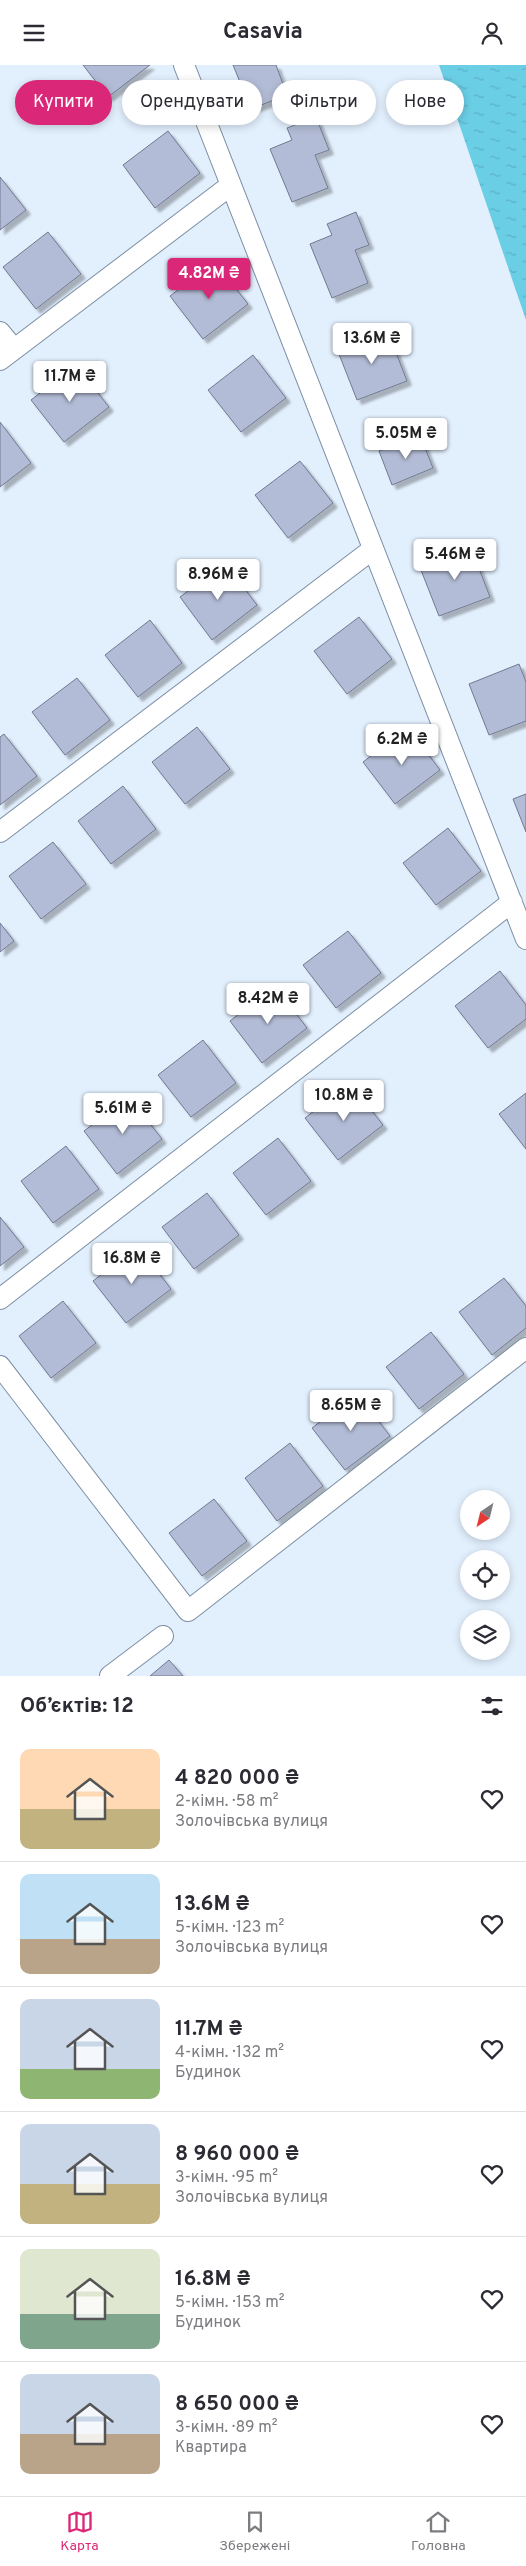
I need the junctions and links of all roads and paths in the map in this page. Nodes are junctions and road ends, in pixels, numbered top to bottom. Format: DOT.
graph roads {
  1 [pos="184,65"];
  2 [pos="231,185"];
  3 [pos="0,332"];
  4 [pos="7,354"];
  5 [pos="373,549"];
  6 [pos="0,832"];
  7 [pos="512,902"];
  8 [pos="526,939"];
  9 [pos="0,1299"];
  10 [pos="526,1348"];
  11 [pos="0,1366"];
  12 [pos="163,1636"];
  13 [pos="110,1676"];
  1 -- 2 [label="street"];
  2 -- 4 [label="street"];
  2 -- 5 [label="street"];
  3 -- 4 [label="street"];
  5 -- 6 [label="street"];
  5 -- 7 [label="street"];
  7 -- 8 [label="street"];
  7 -- 9 [label="street"];
  10 -- 11 [label="street"];
  12 -- 13 [label="street"];
}
